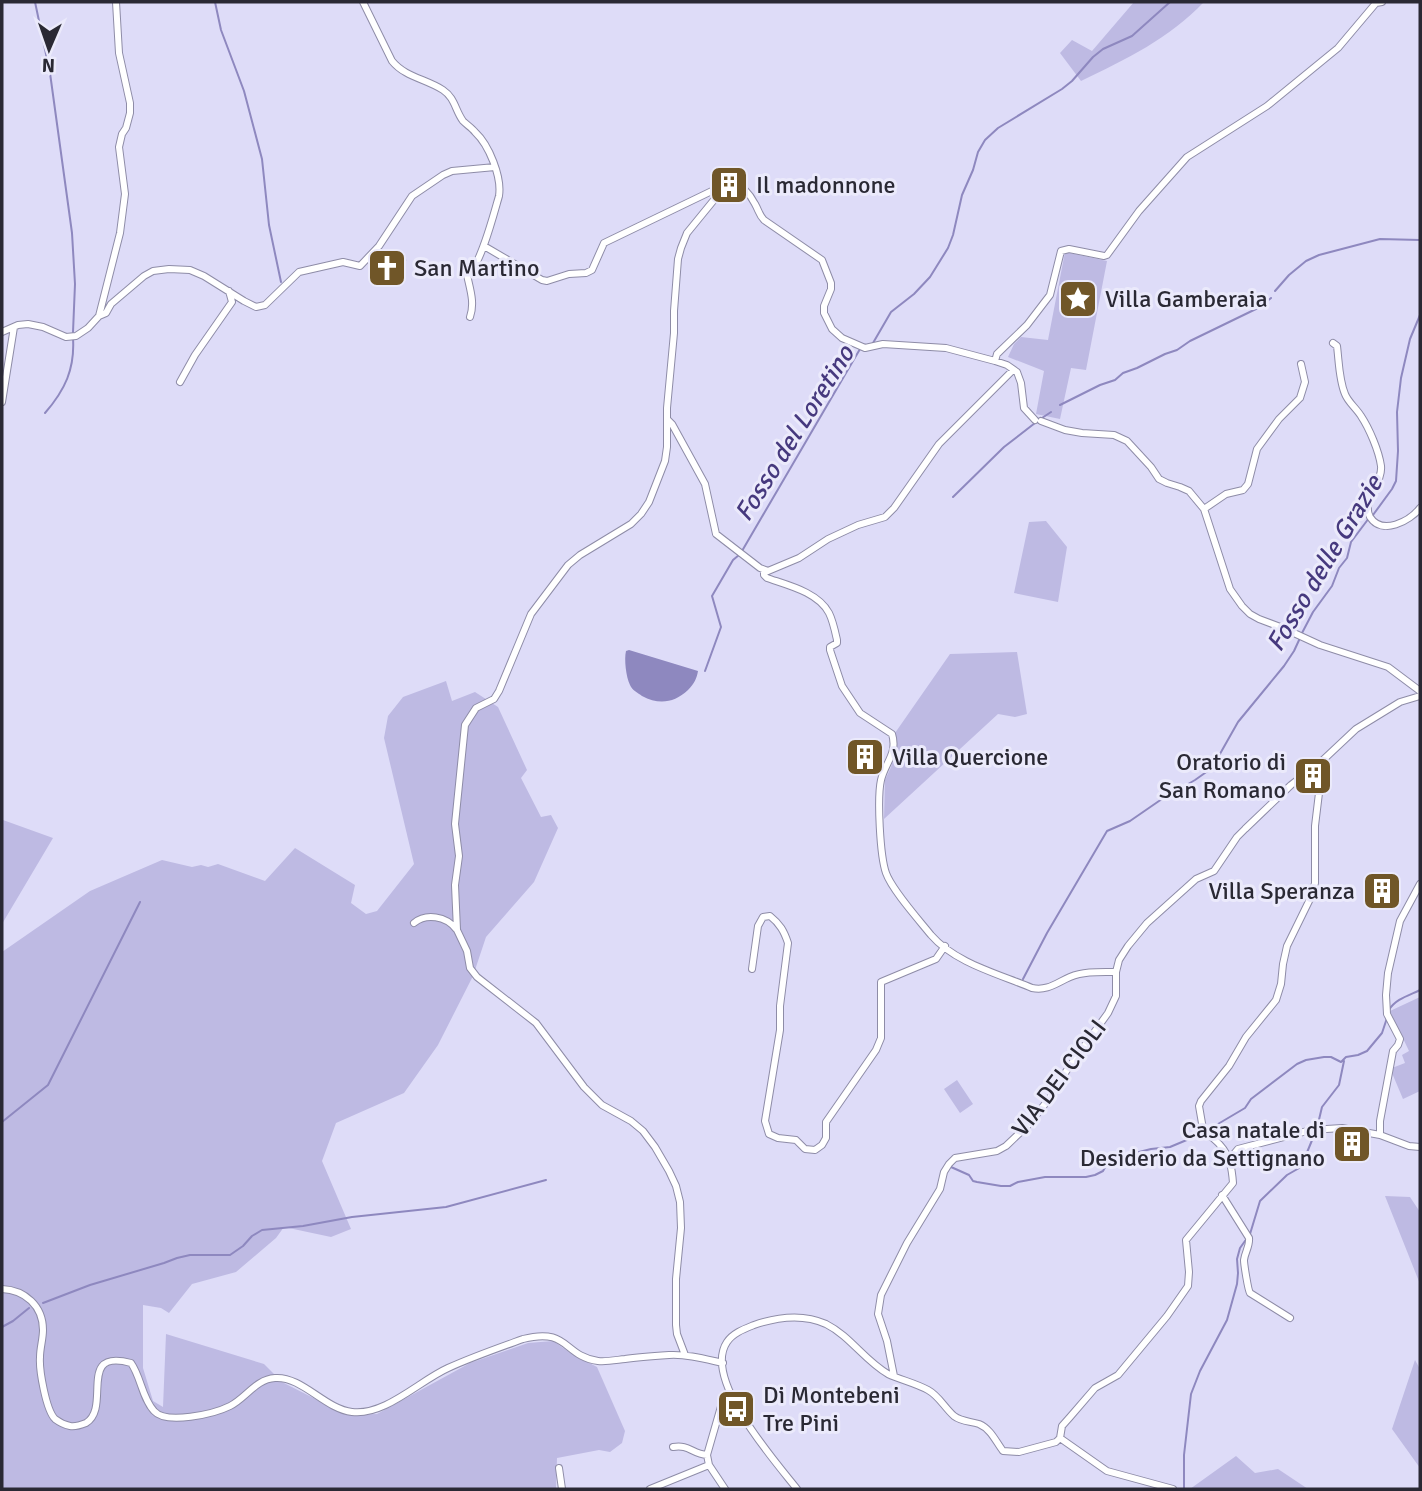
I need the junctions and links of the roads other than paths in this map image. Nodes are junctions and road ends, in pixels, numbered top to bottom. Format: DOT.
graph roads {
  1 [pos="117,2"];
  2 [pos="363,2"];
  3 [pos="1382,2"];
  4 [pos="495,167"];
  5 [pos="718,188"];
  6 [pos="484,246"];
  7 [pos="353,260"];
  8 [pos="343,262"];
  9 [pos="229,291"];
  10 [pos="242,300"];
  11 [pos="232,302"];
  12 [pos="99,316"];
  13 [pos="470,317"];
  14 [pos="14,327"];
  15 [pos="2,332"];
  16 [pos="1333,343"];
  17 [pos="995,361"];
  18 [pos="1301,364"];
  19 [pos="1013,370"];
  20 [pos="180,382"];
  21 [pos="2,402"];
  22 [pos="668,421"];
  23 [pos="1420,508"];
  24 [pos="1204,509"];
  25 [pos="765,571"];
  26 [pos="1420,693"];
  27 [pos="1323,760"];
  28 [pos="1420,884"];
  29 [pos="414,923"];
  30 [pos="457,930"];
  31 [pos="944,946"];
  32 [pos="752,969"];
  33 [pos="1116,972"];
  34 [pos="1380,1135"];
  35 [pos="1420,1147"];
  36 [pos="1231,1165"];
  37 [pos="1222,1195"];
  38 [pos="2,1289"];
  39 [pos="1290,1318"];
  40 [pos="685,1355"];
  41 [pos="723,1363"];
  42 [pos="894,1376"];
  43 [pos="730,1394"];
  44 [pos="1060,1438"];
  45 [pos="673,1447"];
  46 [pos="707,1455"];
  47 [pos="709,1465"];
  48 [pos="559,1468"];
  49 [pos="562,1489"];
  50 [pos="650,1489"];
  51 [pos="724,1489"];
  52 [pos="797,1489"];
  53 [pos="1173,1489"];
  1 -- 12 [label="street"];
  2 -- 4 [label="street"];
  3 -- 17 [label="street"];
  4 -- 6 [label="street"];
  4 -- 8 [label="street"];
  5 -- 6 [label="street"];
  5 -- 17 [label="street"];
  5 -- 22 [label="street"];
  6 -- 13 [label="street"];
  7 -- 8 [label="street"];
  8 -- 10 [label="street"];
  9 -- 10 [label="street"];
  9 -- 11 [label="street"];
  9 -- 12 [label="street"];
  10 -- 11 [label="street"];
  11 -- 20 [label="street"];
  12 -- 14 [label="street"];
  14 -- 15 [label="street"];
  14 -- 21 [label="street"];
  16 -- 23 [label="street"];
  17 -- 19 [label="street"];
  18 -- 24 [label="street"];
  19 -- 24 [label="street"];
  19 -- 25 [label="street"];
  22 -- 25 [label="street"];
  22 -- 30 [label="street"];
  24 -- 26 [label="street"];
  25 -- 31 [label="street"];
  26 -- 27 [label="street, VIA DEI CIOLI"];
  27 -- 33 [label="street, VIA DEI CIOLI"];
  27 -- 36 [label="street"];
  28 -- 34 [label="street"];
  29 -- 30 [label="street"];
  30 -- 40 [label="street"];
  31 -- 32 [label="street"];
  31 -- 33 [label="street"];
  33 -- 42 [label="street, VIA DEI CIOLI"];
  34 -- 35 [label="street"];
  34 -- 36 [label="street"];
  36 -- 37 [label="street"];
  37 -- 39 [label="street"];
  37 -- 44 [label="street"];
  38 -- 40 [label="street"];
  40 -- 41 [label="street"];
  41 -- 42 [label="street"];
  41 -- 43 [label="street"];
  42 -- 44 [label="street"];
  43 -- 46 [label="street"];
  43 -- 52 [label="street"];
  44 -- 53 [label="street"];
  45 -- 46 [label="street"];
  46 -- 47 [label="street"];
  47 -- 50 [label="street"];
  47 -- 51 [label="street"];
  48 -- 49 [label="street"];
}
